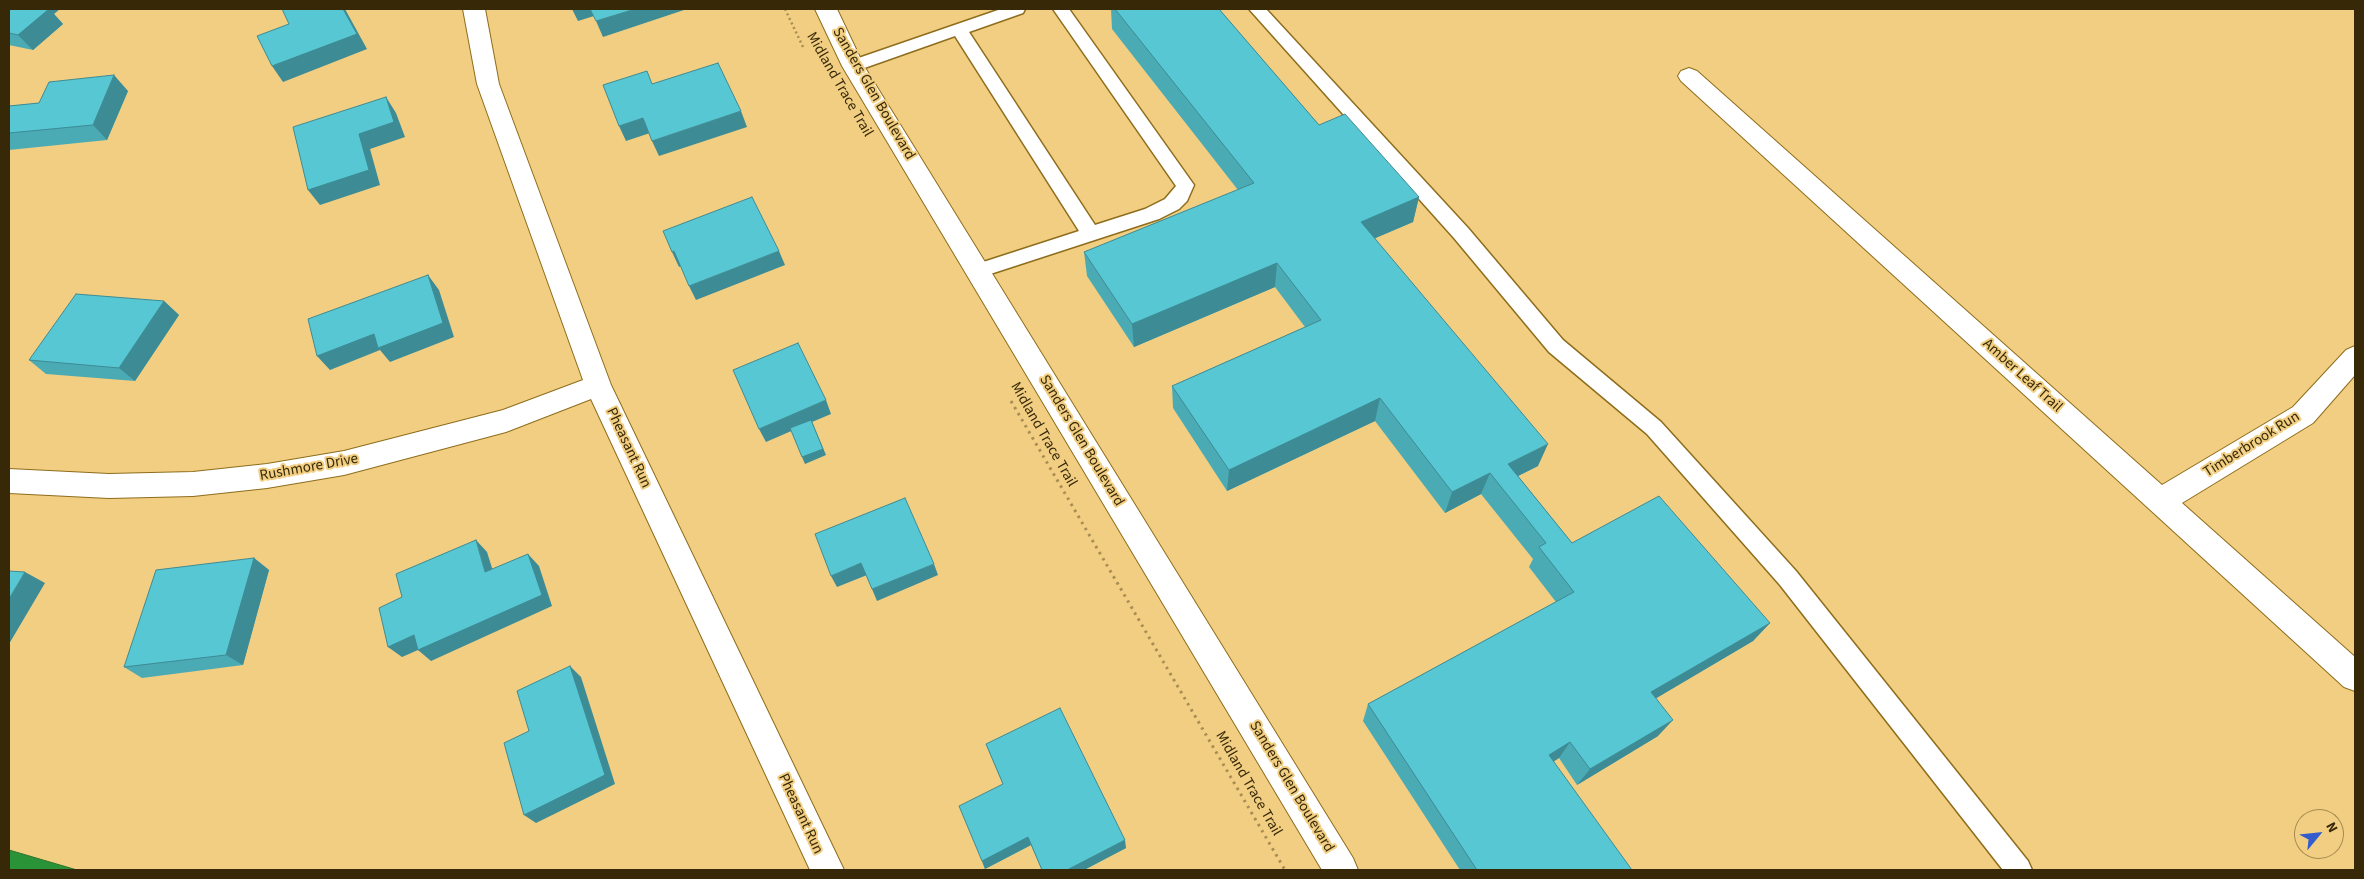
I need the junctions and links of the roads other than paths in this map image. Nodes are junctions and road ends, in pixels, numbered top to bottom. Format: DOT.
graph roads {
  1 [pos="474,9"];
  2 [pos="826,9"];
  3 [pos="1017,9"];
  4 [pos="1061,9"];
  5 [pos="1257,9"];
  6 [pos="959,29"];
  7 [pos="853,66"];
  8 [pos="1689,76"];
  9 [pos="1090,233"];
  10 [pos="978,271"];
  11 [pos="2355,357"];
  12 [pos="598,385"];
  13 [pos="9,481"];
  14 [pos="2161,501"];
  15 [pos="2355,676"];
  16 [pos="827,870"];
  17 [pos="1341,870"];
  18 [pos="2019,870"];
  1 -- 12 [label="street, Pheasant Run"];
  2 -- 7 [label="street, Sanders Glen Boulevard"];
  3 -- 6 [label="lane"];
  4 -- 9 [label="lane"];
  5 -- 18 [label="lane"];
  6 -- 7 [label="lane"];
  6 -- 9 [label="lane"];
  7 -- 10 [label="street, Sanders Glen Boulevard"];
  8 -- 14 [label="street, Amber Leaf Trail"];
  9 -- 10 [label="lane"];
  10 -- 17 [label="street, Sanders Glen Boulevard"];
  11 -- 14 [label="street, Timberbrook Run"];
  12 -- 13 [label="street, Rushmore Drive"];
  12 -- 16 [label="street, Pheasant Run"];
  14 -- 15 [label="street, Amber Leaf Trail"];
}
